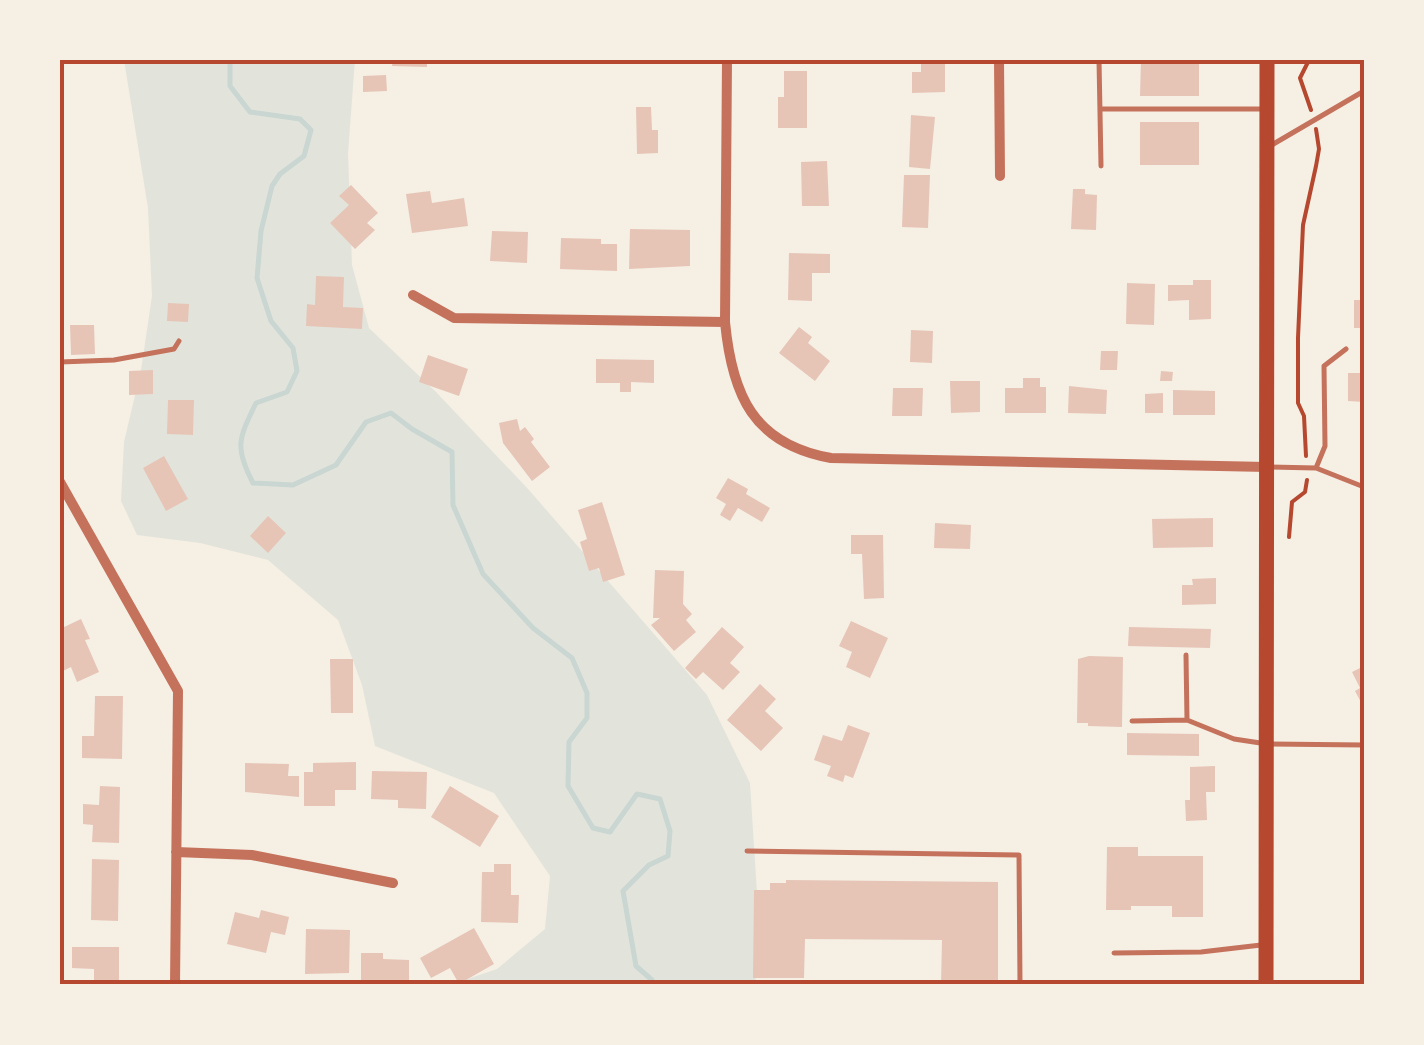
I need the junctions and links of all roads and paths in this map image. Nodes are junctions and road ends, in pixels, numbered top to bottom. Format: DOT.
graph roads {
  1 [pos="728,60"];
  2 [pos="1000,60"];
  3 [pos="1099,60"];
  4 [pos="1267,60"];
  5 [pos="1309,60"];
  6 [pos="1364,91"];
  7 [pos="1100,110"];
  8 [pos="1267,110"];
  9 [pos="1314,120"];
  10 [pos="1267,147"];
  11 [pos="1101,166"];
  12 [pos="1000,176"];
  13 [pos="414,295"];
  14 [pos="725,322"];
  15 [pos="179,340"];
  16 [pos="1346,348"];
  17 [pos="60,362"];
  18 [pos="1267,467"];
  19 [pos="1306,468"];
  20 [pos="1316,468"];
  21 [pos="60,482"];
  22 [pos="1364,487"];
  23 [pos="1289,537"];
  24 [pos="1186,655"];
  25 [pos="1186,720"];
  26 [pos="1132,721"];
  27 [pos="1267,744"];
  28 [pos="1364,746"];
  29 [pos="747,851"];
  30 [pos="176,852"];
  31 [pos="393,883"];
  32 [pos="1266,945"];
  33 [pos="1114,953"];
  34 [pos="175,985"];
  35 [pos="1020,985"];
  36 [pos="1266,985"];
  1 -- 14 [label="street"];
  2 -- 12 [label="street"];
  3 -- 7 [label="lane"];
  4 -- 8 [label="main road"];
  5 -- 9 [label="path"];
  6 -- 9 [label="lane"];
  7 -- 8 [label="lane"];
  7 -- 11 [label="lane"];
  8 -- 10 [label="main road"];
  9 -- 10 [label="lane"];
  9 -- 19 [label="path"];
  10 -- 18 [label="main road"];
  13 -- 14 [label="street"];
  14 -- 18 [label="street"];
  15 -- 17 [label="lane"];
  16 -- 20 [label="lane"];
  18 -- 19 [label="lane"];
  18 -- 27 [label="main road"];
  19 -- 20 [label="lane"];
  19 -- 23 [label="path"];
  20 -- 22 [label="lane"];
  21 -- 30 [label="street"];
  24 -- 25 [label="lane"];
  25 -- 26 [label="lane"];
  25 -- 27 [label="lane"];
  27 -- 28 [label="lane"];
  27 -- 32 [label="main road"];
  29 -- 35 [label="lane"];
  30 -- 31 [label="street"];
  30 -- 34 [label="street"];
  32 -- 33 [label="lane"];
  32 -- 36 [label="main road"];
}
